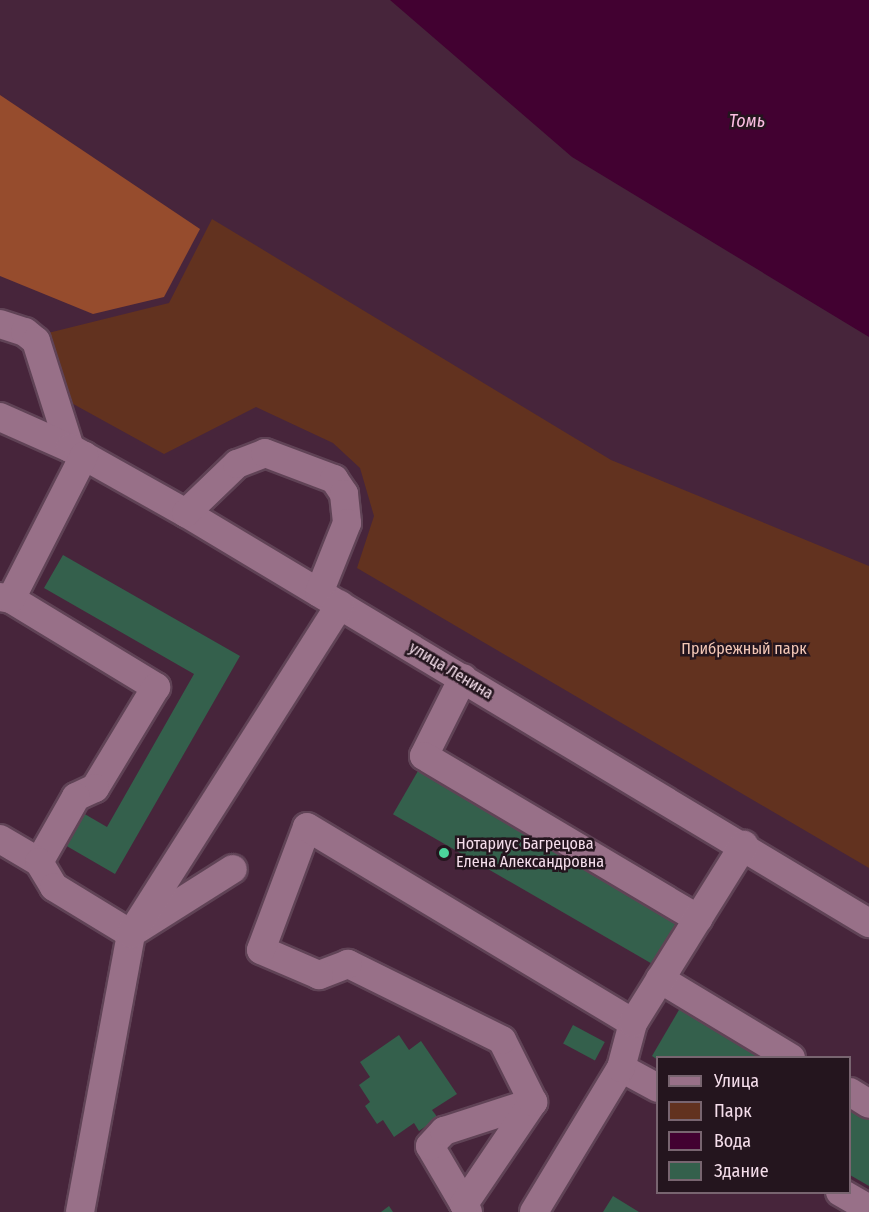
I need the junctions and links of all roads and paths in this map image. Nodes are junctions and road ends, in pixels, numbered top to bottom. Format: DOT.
graph roads {
  1 [pos="0,324"];
  2 [pos="0,417"];
  3 [pos="77,452"];
  4 [pos="186,513"];
  5 [pos="5,598"];
  6 [pos="329,599"];
  7 [pos="463,678"];
  8 [pos="0,839"];
  9 [pos="744,844"];
  10 [pos="39,862"];
  11 [pos="233,869"];
  12 [pos="698,919"];
  13 [pos="869,923"];
  14 [pos="131,934"];
  15 [pos="660,979"];
  16 [pos="633,1023"];
  17 [pos="788,1056"];
  18 [pos="621,1068"];
  19 [pos="656,1087"];
  20 [pos="851,1093"];
  21 [pos="533,1102"];
  22 [pos="869,1104"];
  23 [pos="843,1194"];
  24 [pos="466,1208"];
  25 [pos="869,1209"];
  26 [pos="81,1212"];
  27 [pos="534,1212"];
  1 -- 3 [label="street"];
  2 -- 3 [label="street, улица Ленина"];
  3 -- 4 [label="street, улица Ленина"];
  3 -- 5 [label="street"];
  4 -- 6 [label="street, улица Ленина"];
  4 -- 6 [label="street"];
  5 -- 10 [label="street"];
  6 -- 7 [label="street, улица Ленина"];
  6 -- 14 [label="street"];
  7 -- 9 [label="street, улица Ленина"];
  7 -- 12 [label="street"];
  8 -- 10 [label="street"];
  9 -- 12 [label="street"];
  9 -- 13 [label="street, улица Ленина"];
  10 -- 14 [label="street"];
  11 -- 14 [label="street"];
  12 -- 15 [label="street"];
  14 -- 26 [label="street"];
  15 -- 16 [label="street"];
  15 -- 17 [label="street"];
  16 -- 18 [label="street"];
  16 -- 21 [label="street"];
  18 -- 19 [label="street"];
  18 -- 27 [label="street"];
  20 -- 22 [label="street"];
  21 -- 24 [label="street"];
  21 -- 24 [label="street"];
  23 -- 25 [label="street"];
}
